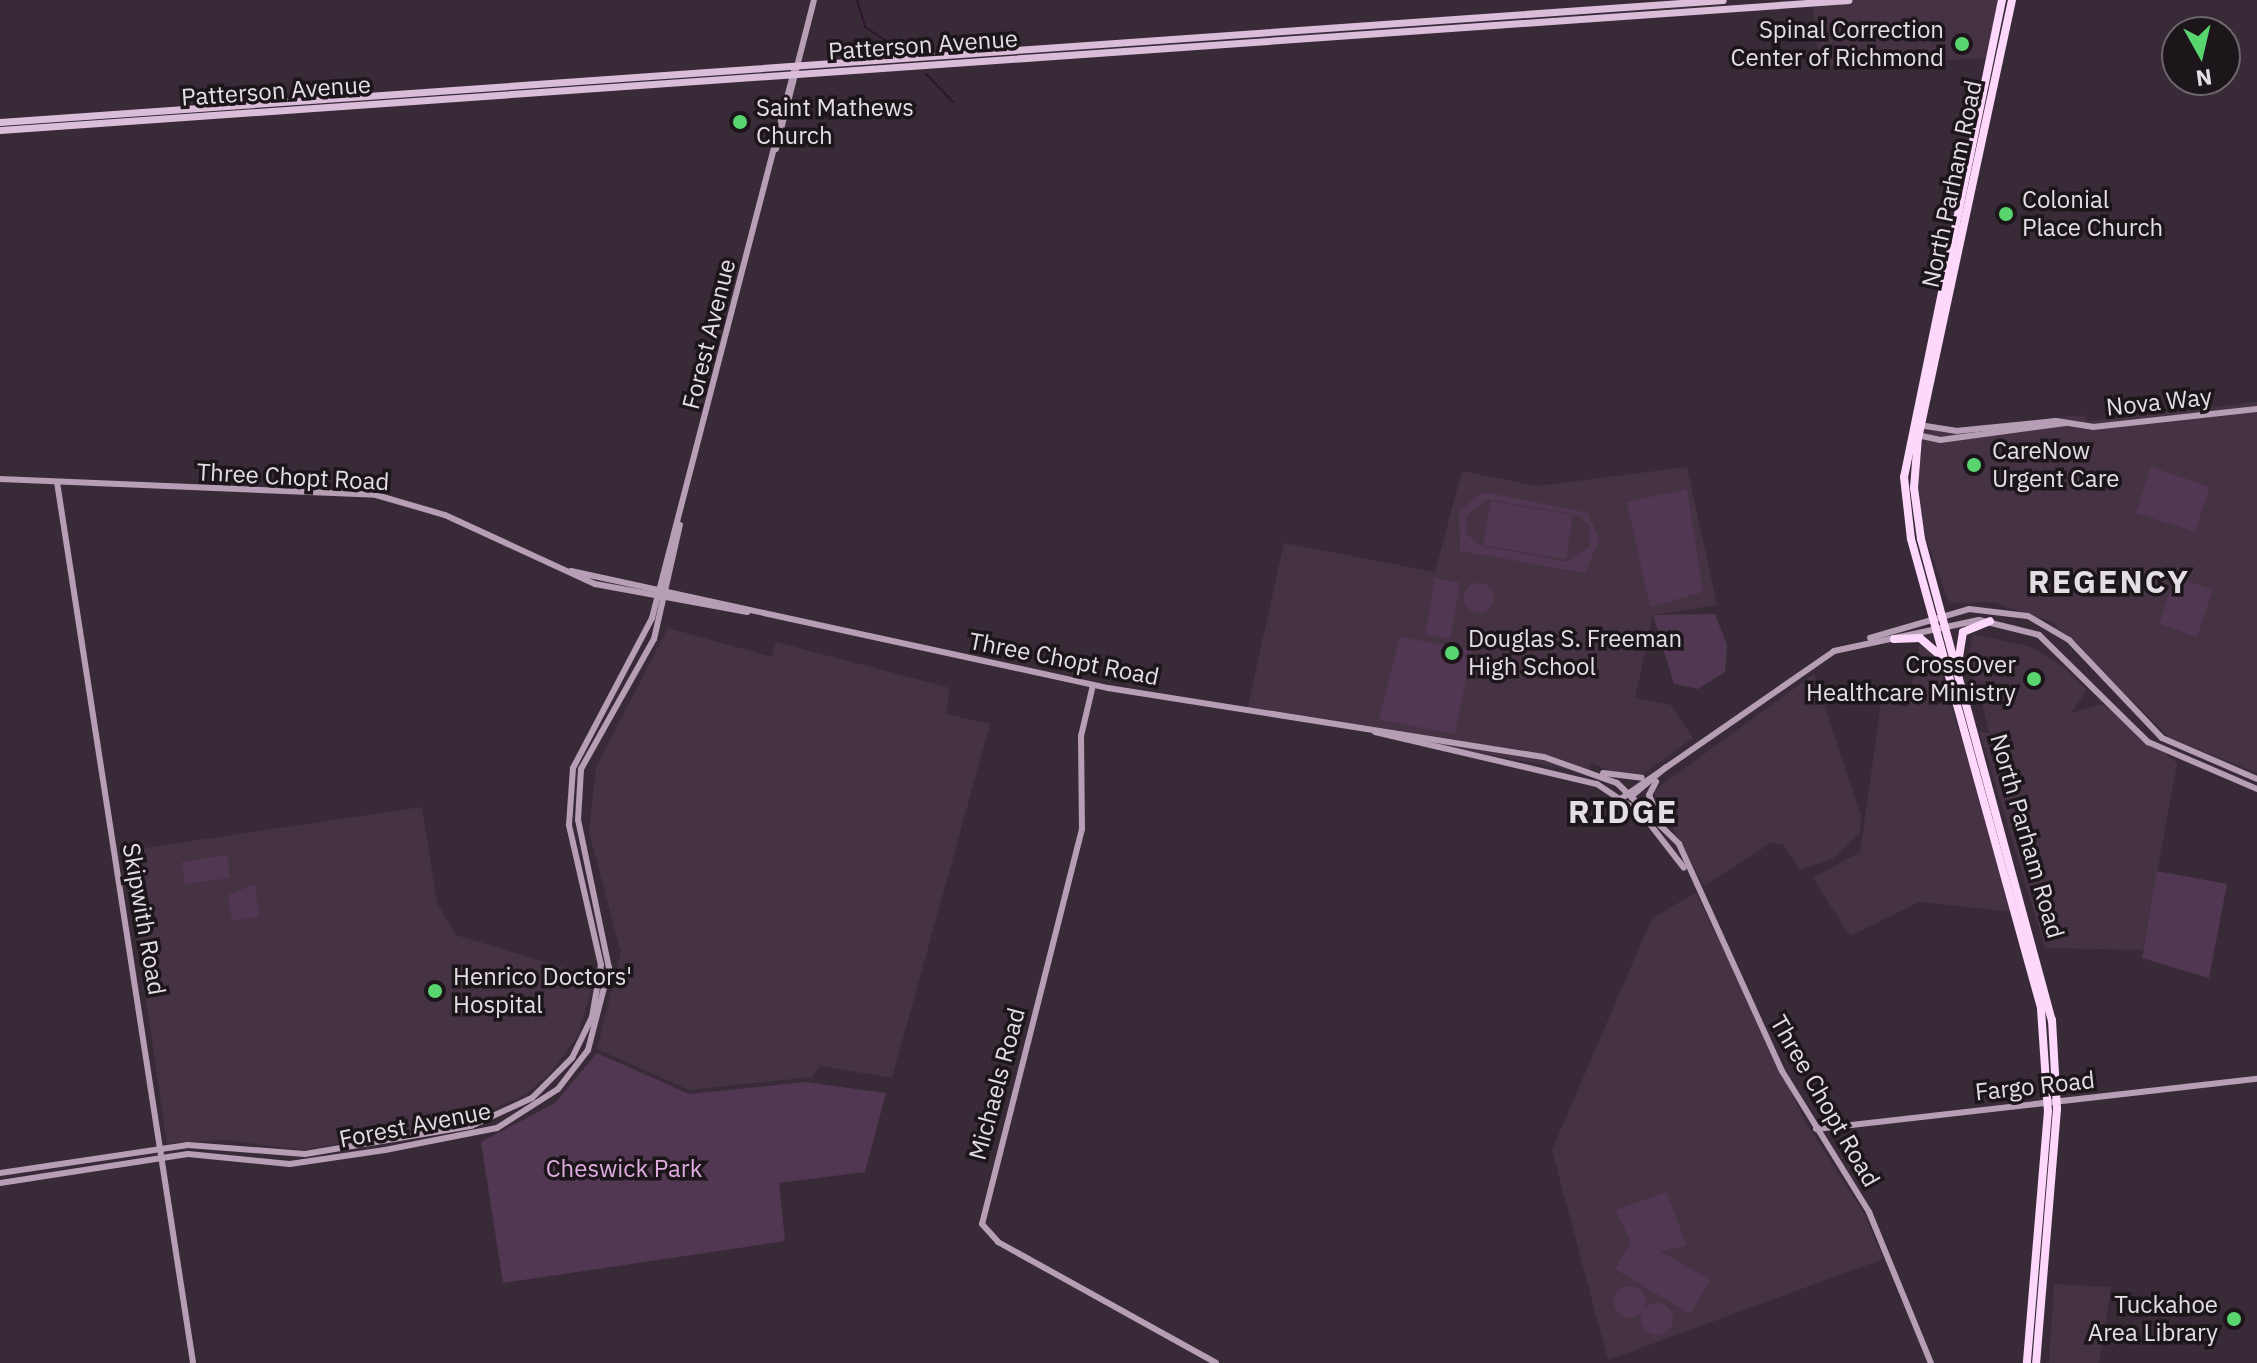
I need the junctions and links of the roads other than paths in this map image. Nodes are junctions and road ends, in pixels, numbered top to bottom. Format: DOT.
graph roads {
  1 [pos="814,0"];
  2 [pos="1723,0"];
  3 [pos="1848,0"];
  4 [pos="2002,0"];
  5 [pos="2012,0"];
  6 [pos="796,71"];
  7 [pos="0,122"];
  8 [pos="0,130"];
  9 [pos="2257,409"];
  10 [pos="2066,423"];
  11 [pos="1916,425"];
  12 [pos="1918,437"];
  13 [pos="0,479"];
  14 [pos="57,482"];
  15 [pos="680,525"];
  16 [pos="571,571"];
  17 [pos="1928,582"];
  18 [pos="659,589"];
  19 [pos="668,591"];
  20 [pos="657,598"];
  21 [pos="666,600"];
  22 [pos="747,612"];
  23 [pos="1938,616"];
  24 [pos="1990,621"];
  25 [pos="1941,626"];
  26 [pos="1870,638"];
  27 [pos="1894,639"];
  28 [pos="1946,662"];
  29 [pos="1961,678"];
  30 [pos="1093,685"];
  31 [pos="1375,732"];
  32 [pos="1596,772"];
  33 [pos="1656,776"];
  34 [pos="2257,779"];
  35 [pos="2257,789"];
  36 [pos="1632,793"];
  37 [pos="1622,798"];
  38 [pos="1657,815"];
  39 [pos="1686,871"];
  40 [pos="2257,1079"];
  41 [pos="2052,1102"];
  42 [pos="1816,1129"];
  43 [pos="163,1148"];
  44 [pos="164,1158"];
  45 [pos="0,1173"];
  46 [pos="0,1183"];
  47 [pos="193,1363"];
  48 [pos="1216,1363"];
  49 [pos="1933,1363"];
  50 [pos="2027,1363"];
  51 [pos="2036,1363"];
  1 -- 6 [label="main road, Forest Avenue"];
  2 -- 6 [label="main road, Patterson Avenue"];
  3 -- 6 [label="main road, Patterson Avenue"];
  4 -- 11 [label="highway, North Parham Road"];
  5 -- 11 [label="highway, North Parham Road"];
  6 -- 7 [label="main road, Patterson Avenue"];
  6 -- 8 [label="main road, Patterson Avenue"];
  6 -- 15 [label="main road, Forest Avenue"];
  9 -- 10 [label="main road, Nova Way"];
  10 -- 11 [label="main road"];
  10 -- 12 [label="main road"];
  11 -- 12 [label="highway, North Parham Road"];
  11 -- 17 [label="highway, North Parham Road"];
  12 -- 17 [label="highway, North Parham Road"];
  13 -- 14 [label="main road, Three Chopt Road"];
  14 -- 16 [label="main road, Three Chopt Road"];
  14 -- 43 [label="main road, Skipwith Road"];
  15 -- 18 [label="main road, Forest Avenue"];
  15 -- 19 [label="main road, Forest Avenue"];
  16 -- 18 [label="main road, Three Chopt Road"];
  16 -- 20 [label="main road, Three Chopt Road"];
  17 -- 23 [label="highway, North Parham Road"];
  18 -- 19 [label="main road, Three Chopt Road"];
  18 -- 20 [label="main road, Forest Avenue"];
  19 -- 21 [label="main road, Forest Avenue"];
  19 -- 22 [label="main road, Three Chopt Road"];
  20 -- 21 [label="main road, Three Chopt Road"];
  20 -- 43 [label="main road, Forest Avenue"];
  21 -- 22 [label="main road, Three Chopt Road"];
  21 -- 44 [label="main road, Forest Avenue"];
  22 -- 30 [label="main road, Three Chopt Road"];
  23 -- 25 [label="highway, North Parham Road"];
  23 -- 26 [label="main road"];
  23 -- 34 [label="main road"];
  24 -- 25 [label="main road"];
  24 -- 29 [label="highway"];
  24 -- 35 [label="main road"];
  25 -- 27 [label="main road"];
  25 -- 28 [label="highway, North Parham Road"];
  25 -- 29 [label="highway, North Parham Road"];
  26 -- 27 [label="main road"];
  26 -- 33 [label="main road"];
  27 -- 28 [label="highway"];
  28 -- 41 [label="highway, North Parham Road"];
  29 -- 41 [label="highway, North Parham Road"];
  30 -- 31 [label="main road, Three Chopt Road"];
  30 -- 48 [label="main road, Michaels Road"];
  31 -- 32 [label="main road, Three Chopt Road"];
  31 -- 37 [label="main road, Three Chopt Road"];
  32 -- 33 [label="main road"];
  32 -- 36 [label="main road, Three Chopt Road"];
  33 -- 36 [label="main road"];
  33 -- 38 [label="main road"];
  36 -- 37 [label="main road"];
  36 -- 38 [label="main road, Three Chopt Road"];
  37 -- 39 [label="main road, Three Chopt Road"];
  38 -- 39 [label="main road, Three Chopt Road"];
  39 -- 42 [label="main road, Three Chopt Road"];
  40 -- 41 [label="main road, Fargo Road"];
  41 -- 42 [label="main road, Fargo Road"];
  41 -- 50 [label="highway, North Parham Road"];
  41 -- 51 [label="highway, North Parham Road"];
  42 -- 49 [label="main road, Three Chopt Road"];
  43 -- 44 [label="main road, Skipwith Road"];
  43 -- 45 [label="main road, Forest Avenue"];
  44 -- 46 [label="main road, Forest Avenue"];
  44 -- 47 [label="main road, Skipwith Road"];
}
